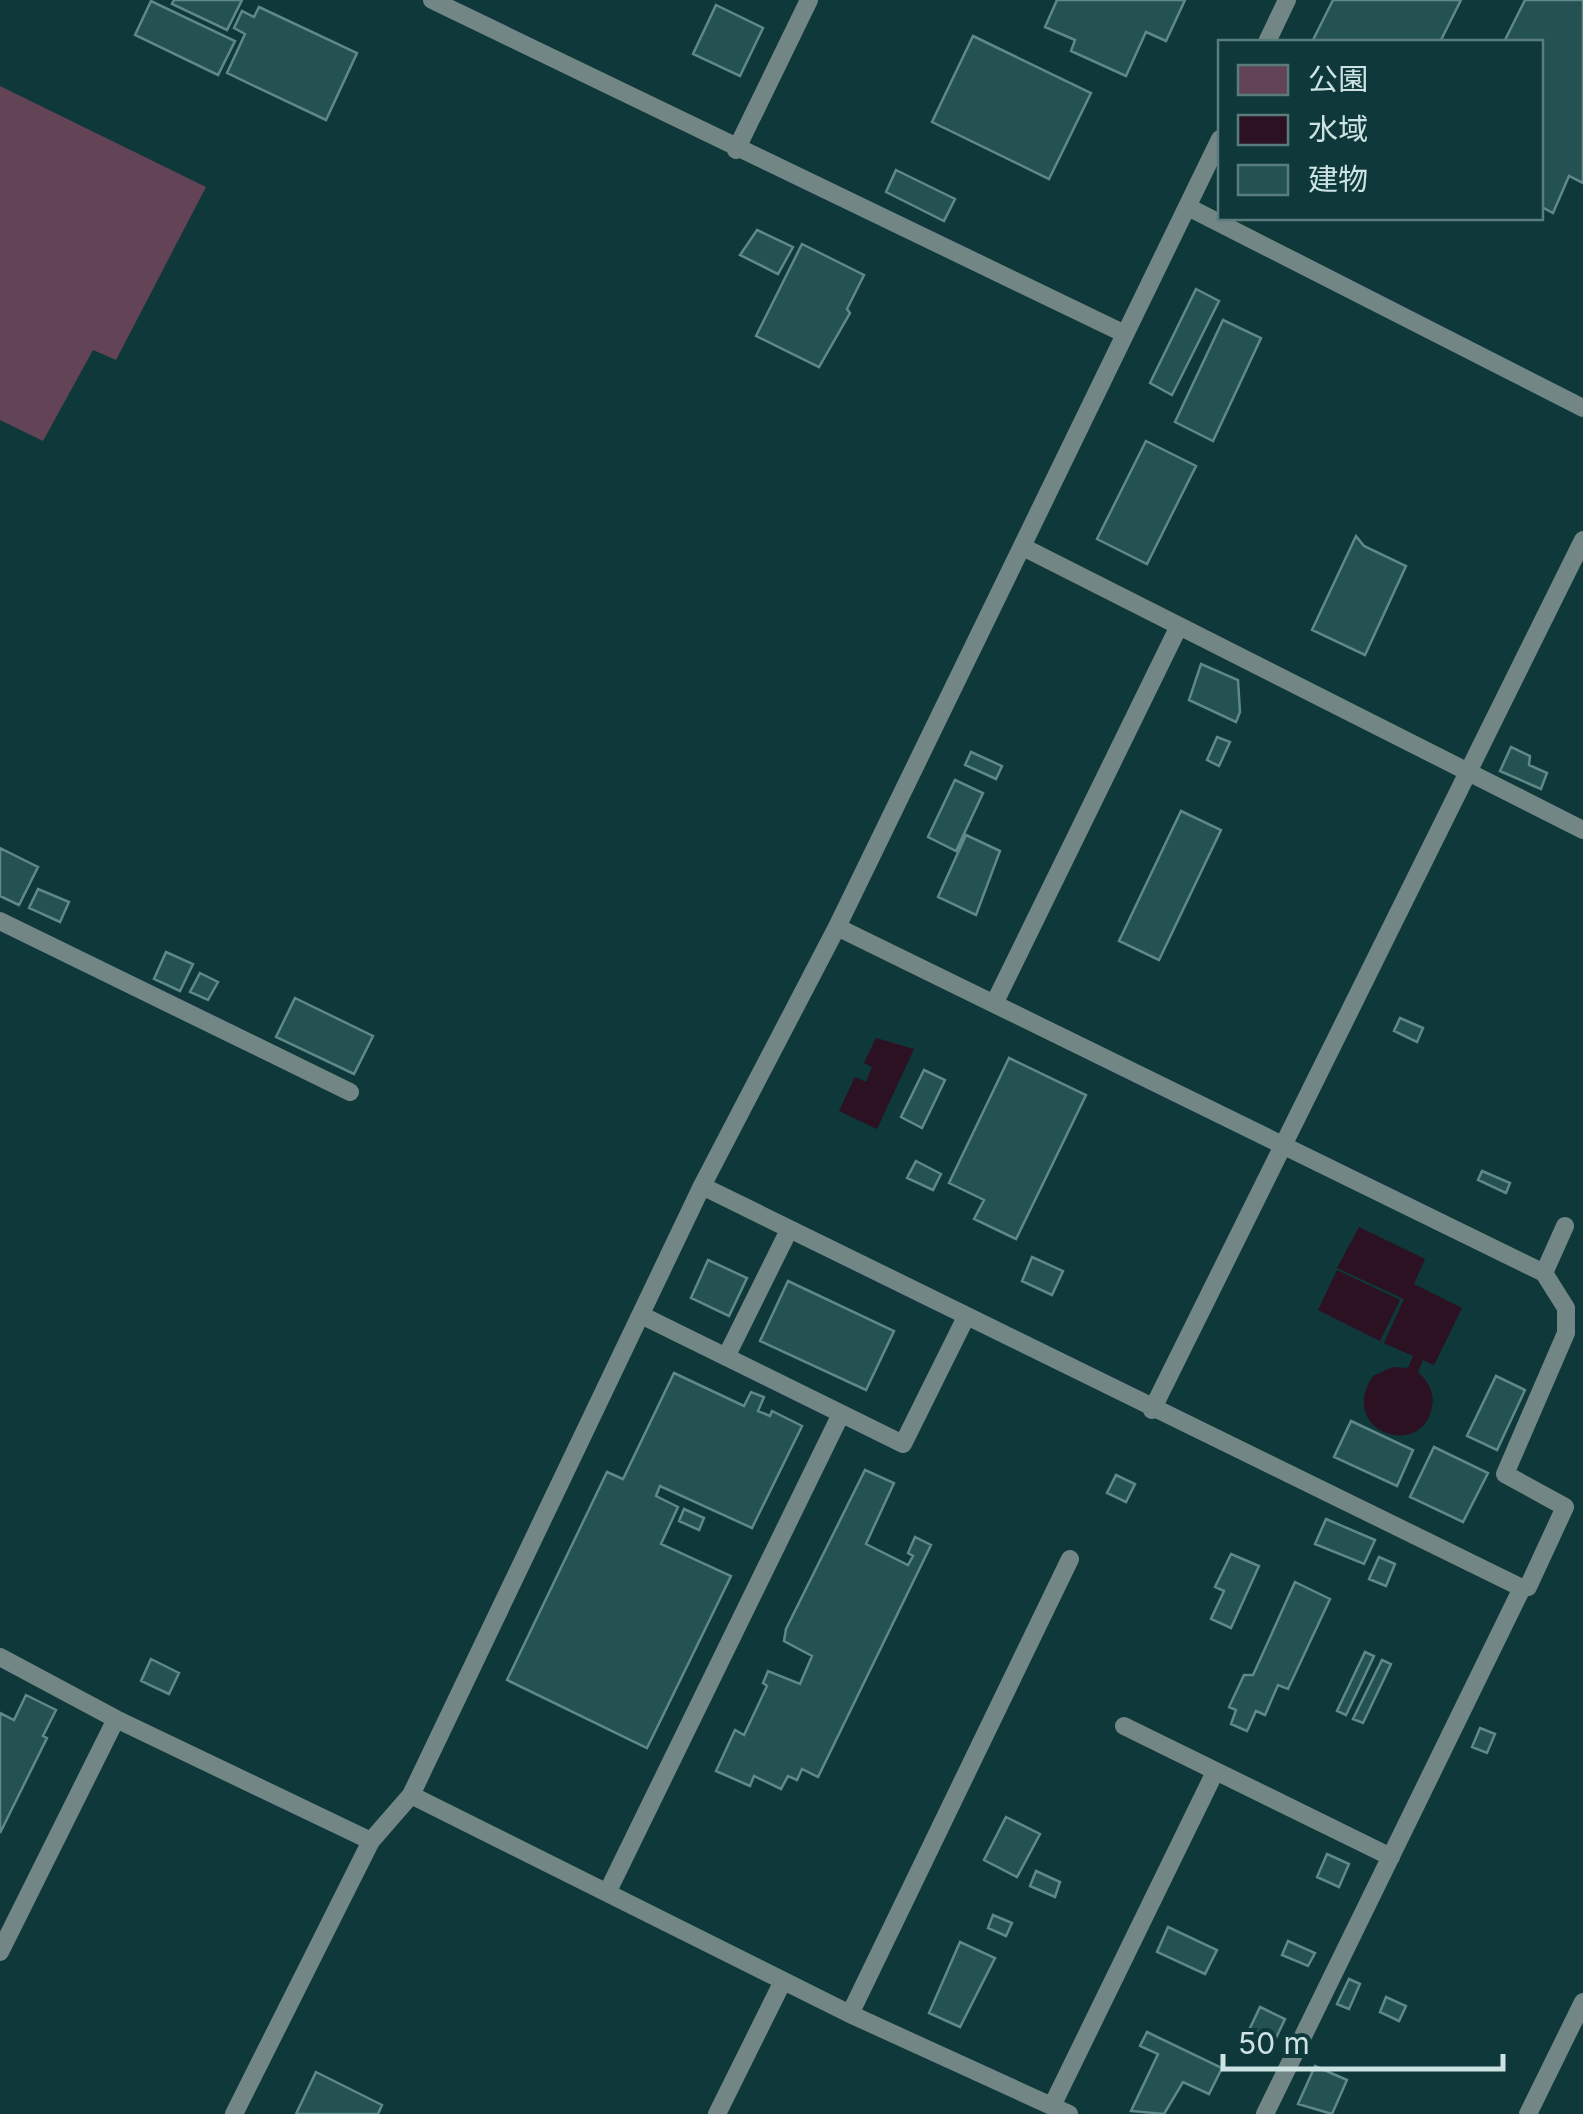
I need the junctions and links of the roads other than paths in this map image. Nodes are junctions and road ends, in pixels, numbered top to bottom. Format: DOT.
graph roads {
  1 [pos="809,0"];
  2 [pos="1288,0"];
  3 [pos="441,2"];
  4 [pos="1268,40"];
  5 [pos="1218,144"];
  6 [pos="736,150"];
  7 [pos="1188,207"];
  8 [pos="1125,334"];
  9 [pos="1583,408"];
  10 [pos="1583,540"];
  11 [pos="1023,547"];
  12 [pos="1179,626"];
  13 [pos="1466,771"];
  14 [pos="1583,830"];
  15 [pos="0,922"];
  16 [pos="838,927"];
  17 [pos="994,1004"];
  18 [pos="350,1092"];
  19 [pos="1285,1149"];
  20 [pos="702,1186"];
  21 [pos="1565,1226"];
  22 [pos="789,1230"];
  23 [pos="1544,1273"];
  24 [pos="641,1315"];
  25 [pos="966,1317"];
  26 [pos="726,1356"];
  27 [pos="1152,1410"];
  28 [pos="841,1414"];
  29 [pos="1070,1560"];
  30 [pos="1522,1588"];
  31 [pos="0,1657"];
  32 [pos="116,1719"];
  33 [pos="1124,1726"];
  34 [pos="1214,1774"];
  35 [pos="411,1795"];
  36 [pos="371,1840"];
  37 [pos="1391,1857"];
  38 [pos="608,1894"];
  39 [pos="0,1952"];
  40 [pos="783,1981"];
  41 [pos="1583,2002"];
  42 [pos="850,2014"];
  43 [pos="1060,2110"];
  44 [pos="234,2114"];
  45 [pos="717,2114"];
  46 [pos="1265,2114"];
  47 [pos="1528,2114"];
  1 -- 6 [label="lane"];
  2 -- 4 [label="lane"];
  3 -- 6 [label="lane"];
  5 -- 7 [label="lane"];
  6 -- 8 [label="lane"];
  7 -- 8 [label="lane"];
  7 -- 9 [label="lane"];
  8 -- 11 [label="lane"];
  10 -- 13 [label="lane"];
  11 -- 12 [label="lane"];
  11 -- 16 [label="lane"];
  12 -- 13 [label="lane"];
  12 -- 17 [label="lane"];
  13 -- 14 [label="lane"];
  13 -- 19 [label="lane"];
  15 -- 18 [label="lane"];
  16 -- 17 [label="lane"];
  16 -- 20 [label="lane"];
  17 -- 19 [label="lane"];
  19 -- 23 [label="lane"];
  19 -- 27 [label="lane"];
  20 -- 22 [label="lane"];
  20 -- 24 [label="lane"];
  21 -- 23 [label="lane"];
  22 -- 25 [label="lane"];
  22 -- 26 [label="lane"];
  23 -- 30 [label="lane"];
  24 -- 26 [label="lane"];
  24 -- 35 [label="lane"];
  25 -- 27 [label="lane"];
  25 -- 28 [label="lane"];
  26 -- 28 [label="lane"];
  27 -- 30 [label="lane"];
  28 -- 38 [label="lane"];
  29 -- 42 [label="lane"];
  30 -- 37 [label="lane"];
  31 -- 32 [label="lane"];
  32 -- 36 [label="lane"];
  32 -- 39 [label="lane"];
  33 -- 34 [label="lane"];
  34 -- 37 [label="lane"];
  34 -- 43 [label="lane"];
  35 -- 36 [label="lane"];
  35 -- 38 [label="lane"];
  36 -- 44 [label="lane"];
  37 -- 46 [label="lane"];
  38 -- 40 [label="lane"];
  40 -- 42 [label="lane"];
  40 -- 45 [label="lane"];
  41 -- 47 [label="lane"];
  42 -- 43 [label="lane"];
}
